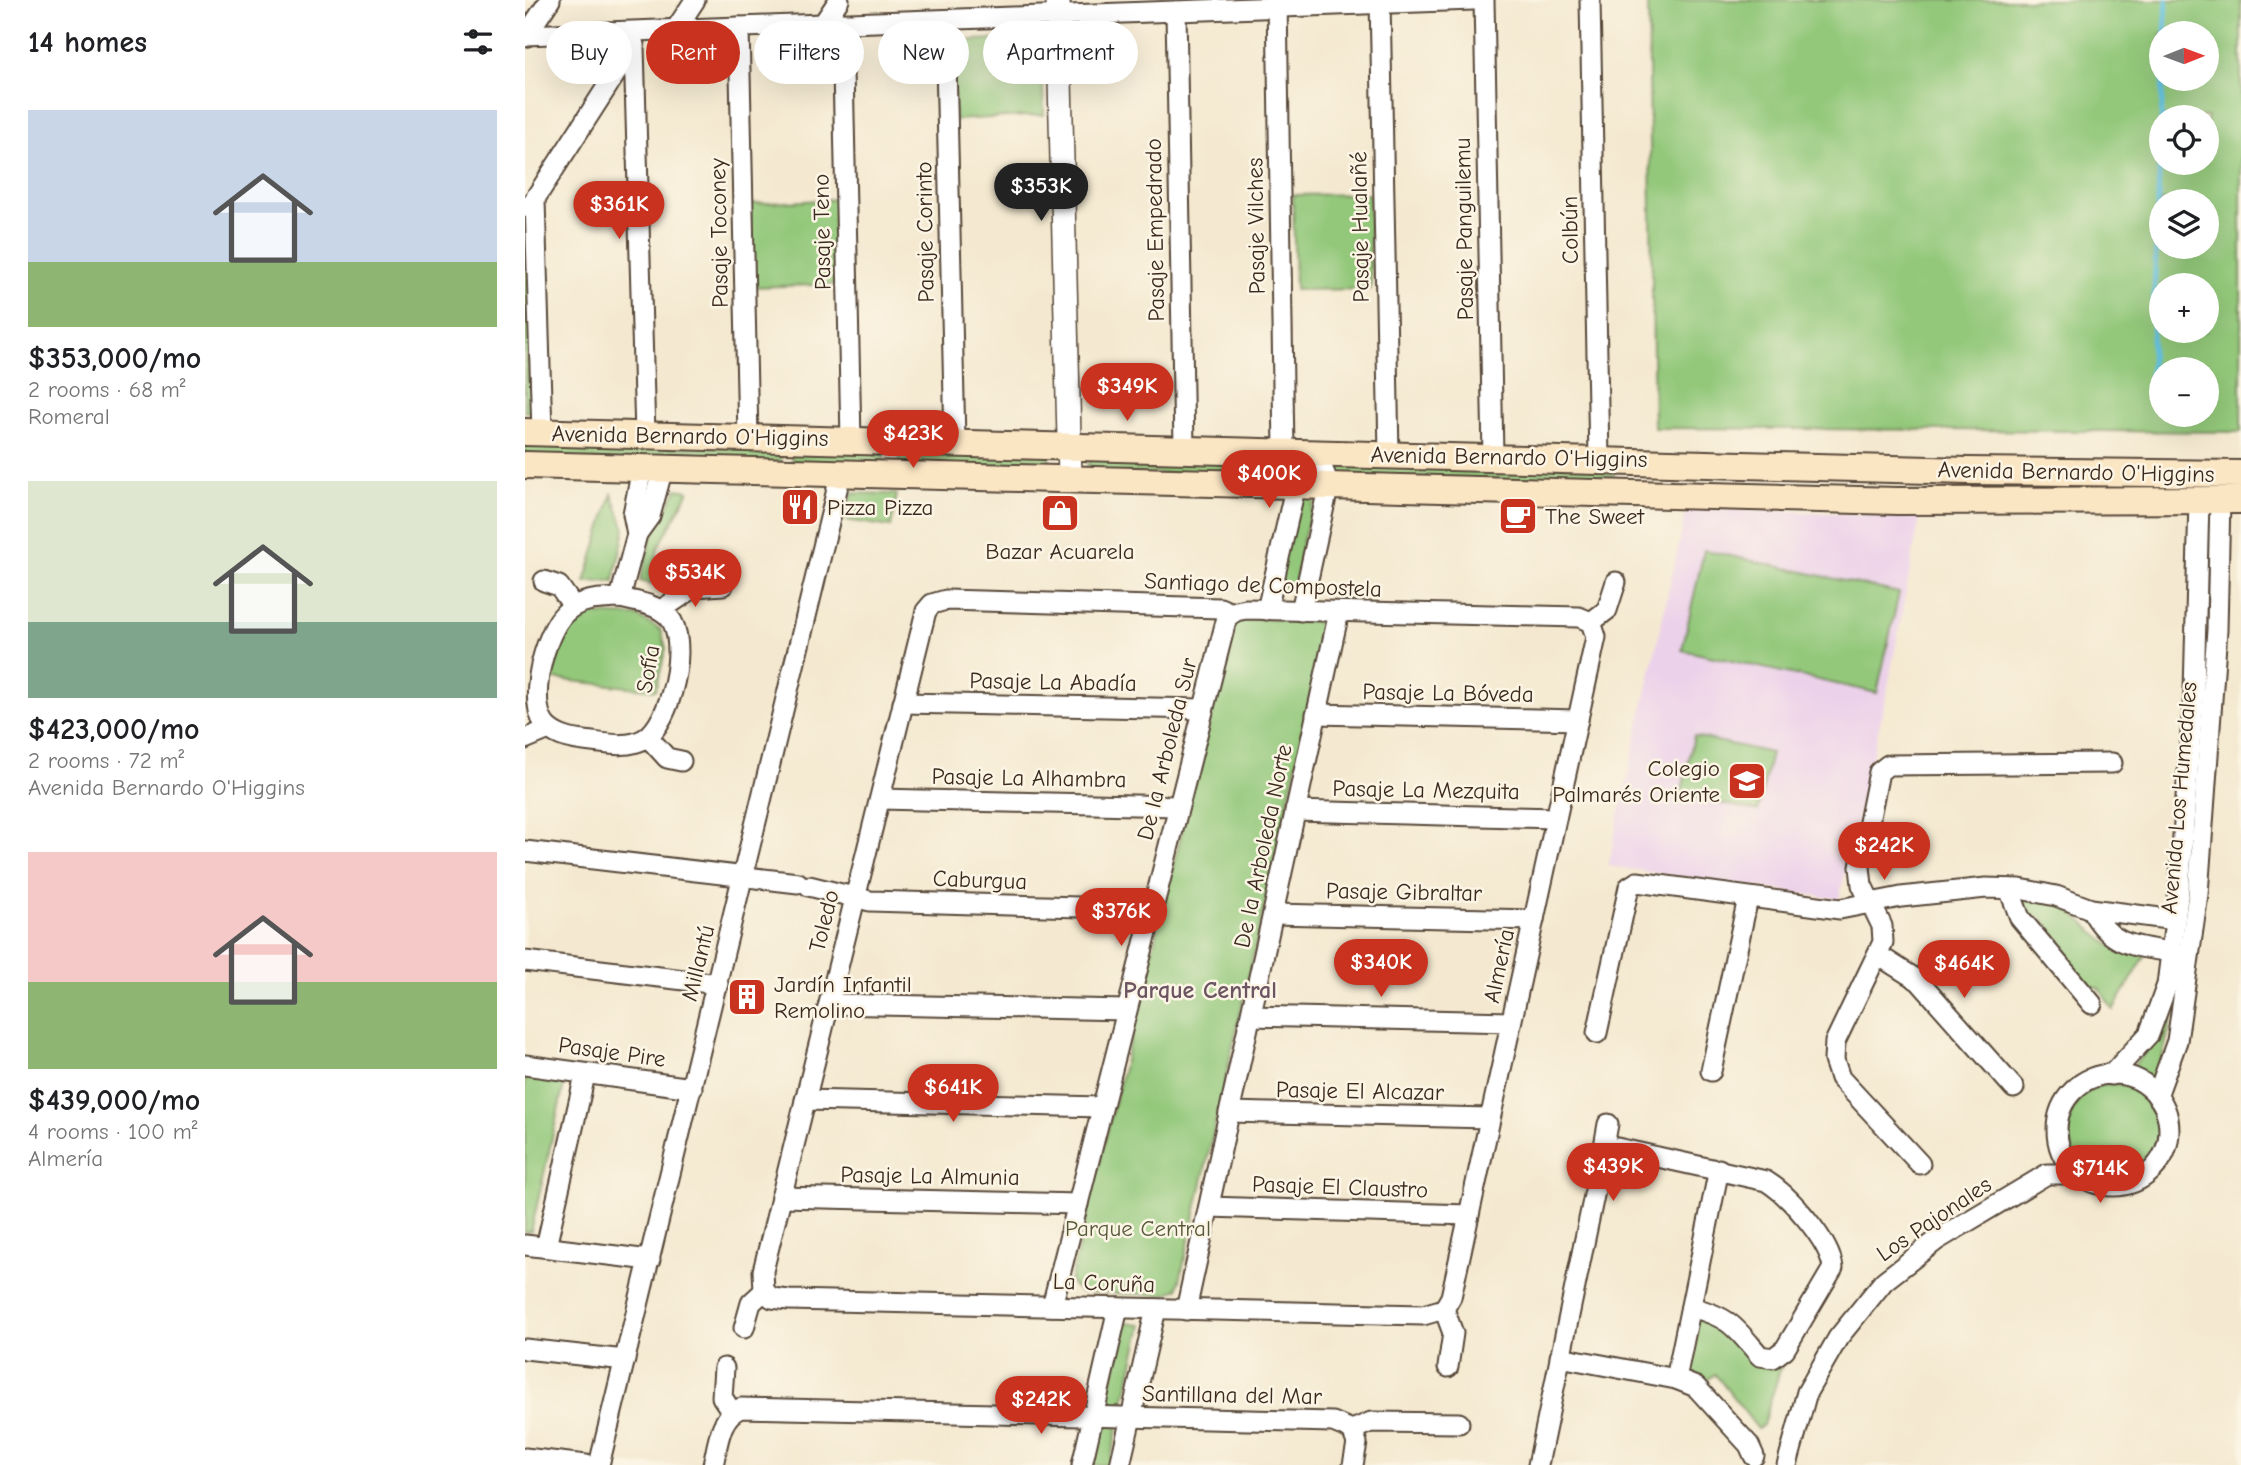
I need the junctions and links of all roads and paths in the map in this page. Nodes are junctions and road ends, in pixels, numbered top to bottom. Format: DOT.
graph roads {
  1 [pos="550,0"];
  2 [pos="695,0"];
  3 [pos="839,0"];
  4 [pos="1473,0"];
  5 [pos="1484,0"];
  6 [pos="1590,0"];
  7 [pos="1380,2"];
  8 [pos="1277,4"];
  9 [pos="1058,8"];
  10 [pos="1176,11"];
  11 [pos="945,20"];
  12 [pos="681,21"];
  13 [pos="834,21"];
  14 [pos="864,23"];
  15 [pos="525,36"];
  16 [pos="646,36"];
  17 [pos="639,38"];
  18 [pos="740,73"];
  19 [pos="836,84"];
  20 [pos="530,208"];
  21 [pos="533,432"];
  22 [pos="645,435"];
  23 [pos="748,438"];
  24 [pos="792,439"];
  25 [pos="851,440"];
  26 [pos="898,441"];
  27 [pos="955,442"];
  28 [pos="1069,445"];
  29 [pos="1184,448"];
  30 [pos="1284,451"];
  31 [pos="1316,452"];
  32 [pos="1389,454"];
  33 [pos="1493,456"];
  34 [pos="1612,459"];
  35 [pos="525,465"];
  36 [pos="653,468"];
  37 [pos="788,471"];
  38 [pos="841,472"];
  39 [pos="881,474"];
  40 [pos="2241,474"];
  41 [pos="1070,478"];
  42 [pos="1296,484"];
  43 [pos="1329,484"];
  44 [pos="1594,491"];
  45 [pos="2220,500"];
  46 [pos="544,581"];
  47 [pos="1616,582"];
  48 [pos="723,585"];
  49 [pos="620,598"];
  50 [pos="932,604"];
  51 [pos="573,606"];
  52 [pos="661,610"];
  53 [pos="1268,610"];
  54 [pos="1310,611"];
  55 [pos="1339,612"];
  56 [pos="1231,613"];
  57 [pos="1591,622"];
  58 [pos="1333,638"];
  59 [pos="903,703"];
  60 [pos="1202,709"];
  61 [pos="1317,713"];
  62 [pos="1578,720"];
  63 [pos="549,729"];
  64 [pos="648,737"];
  65 [pos="525,738"];
  66 [pos="681,761"];
  67 [pos="2112,763"];
  68 [pos="880,799"];
  69 [pos="1177,806"];
  70 [pos="1295,811"];
  71 [pos="1556,818"];
  72 [pos="525,851"];
  73 [pos="745,877"];
  74 [pos="2009,889"];
  75 [pos="855,898"];
  76 [pos="1748,898"];
  77 [pos="1874,904"];
  78 [pos="1152,909"];
  79 [pos="2091,909"];
  80 [pos="1272,914"];
  81 [pos="1534,920"];
  82 [pos="2175,920"];
  83 [pos="2171,952"];
  84 [pos="1878,955"];
  85 [pos="525,961"];
  86 [pos="718,984"];
  87 [pos="829,1004"];
  88 [pos="2092,1004"];
  89 [pos="1126,1010"];
  90 [pos="1251,1016"];
  91 [pos="1511,1022"];
  92 [pos="1597,1033"];
  93 [pos="525,1065"];
  94 [pos="1711,1071"];
  95 [pos="585,1075"];
  96 [pos="2111,1075"];
  97 [pos="692,1088"];
  98 [pos="2014,1088"];
  99 [pos="2157,1096"];
  100 [pos="805,1100"];
  101 [pos="1102,1107"];
  102 [pos="1229,1112"];
  103 [pos="1490,1118"];
  104 [pos="1608,1124"];
  105 [pos="2058,1145"];
  106 [pos="1603,1152"];
  107 [pos="1920,1164"];
  108 [pos="1719,1169"];
  109 [pos="2047,1174"];
  110 [pos="2078,1174"];
  111 [pos="781,1197"];
  112 [pos="1078,1204"];
  113 [pos="1209,1207"];
  114 [pos="1469,1215"];
  115 [pos="525,1245"];
  116 [pos="546,1247"];
  117 [pos="650,1260"];
  118 [pos="764,1291"];
  119 [pos="1052,1306"];
  120 [pos="1691,1307"];
  121 [pos="1118,1308"];
  122 [pos="1156,1309"];
  123 [pos="1444,1309"];
  124 [pos="1186,1310"];
  125 [pos="744,1328"];
  126 [pos="525,1349"];
  127 [pos="1560,1357"];
  128 [pos="625,1360"];
  129 [pos="1448,1367"];
  130 [pos="724,1368"];
  131 [pos="1676,1379"];
  132 [pos="732,1412"];
  133 [pos="1093,1417"];
  134 [pos="1131,1418"];
  135 [pos="1459,1423"];
  136 [pos="1352,1430"];
  137 [pos="525,1458"];
  138 [pos="1755,1460"];
  139 [pos="1788,1463"];
  140 [pos="586,1465"];
  141 [pos="599,1465"];
  142 [pos="713,1465"];
  143 [pos="1082,1465"];
  144 [pos="1120,1465"];
  145 [pos="1353,1465"];
  146 [pos="1538,1465"];
  1 -- 15 [label="street"];
  2 -- 12 [label="street"];
  3 -- 13 [label="street"];
  4 -- 7 [label="street"];
  5 -- 33 [label="street, Pasaje Panguilemu"];
  6 -- 34 [label="street, Colbún"];
  7 -- 8 [label="street"];
  7 -- 32 [label="street, Pasaje Hualañé"];
  8 -- 10 [label="street"];
  8 -- 30 [label="street, Pasaje Vilches"];
  9 -- 10 [label="street"];
  9 -- 11 [label="street"];
  9 -- 28 [label="street"];
  10 -- 29 [label="street, Pasaje Empedrado"];
  11 -- 14 [label="street"];
  11 -- 27 [label="street, Pasaje Corinto"];
  15 -- 17 [label="street"];
  16 -- 17 [label="street"];
  17 -- 20 [label="street"];
  17 -- 22 [label="street"];
  18 -- 23 [label="street, Pasaje Toconey"];
  19 -- 25 [label="street, Pasaje Teno"];
  20 -- 21 [label="street"];
  21 -- 22 [label="main road, Avenida Bernardo O'Higgins"];
  22 -- 23 [label="main road, Avenida Bernardo O'Higgins"];
  23 -- 24 [label="main road, Avenida Bernardo O'Higgins"];
  24 -- 25 [label="main road, Avenida Bernardo O'Higgins"];
  24 -- 37 [label="main road"];
  25 -- 26 [label="main road, Avenida Bernardo O'Higgins"];
  26 -- 27 [label="main road, Avenida Bernardo O'Higgins"];
  26 -- 39 [label="main road"];
  27 -- 28 [label="main road, Avenida Bernardo O'Higgins"];
  28 -- 29 [label="main road, Avenida Bernardo O'Higgins"];
  28 -- 41 [label="street"];
  29 -- 30 [label="main road, Avenida Bernardo O'Higgins"];
  30 -- 31 [label="main road, Avenida Bernardo O'Higgins"];
  30 -- 42 [label="street"];
  31 -- 32 [label="main road, Avenida Bernardo O'Higgins"];
  31 -- 43 [label="street"];
  32 -- 33 [label="main road, Avenida Bernardo O'Higgins"];
  33 -- 34 [label="main road, Avenida Bernardo O'Higgins"];
  34 -- 40 [label="main road, Avenida Bernardo O'Higgins"];
  34 -- 44 [label="main road"];
  35 -- 36 [label="main road, Avenida Bernardo O'Higgins"];
  36 -- 37 [label="main road, Avenida Bernardo O'Higgins"];
  36 -- 49 [label="street"];
  37 -- 38 [label="main road, Avenida Bernardo O'Higgins"];
  38 -- 39 [label="main road, Avenida Bernardo O'Higgins"];
  38 -- 73 [label="street, Millantú"];
  39 -- 41 [label="main road, Avenida Bernardo O'Higgins"];
  41 -- 42 [label="main road, Avenida Bernardo O'Higgins"];
  42 -- 43 [label="main road, Avenida Bernardo O'Higgins"];
  42 -- 53 [label="street"];
  43 -- 44 [label="main road, Avenida Bernardo O'Higgins"];
  43 -- 54 [label="street"];
  44 -- 45 [label="main road, Avenida Bernardo O'Higgins"];
  45 -- 82 [label="street, Avenida Los Humedales"];
  45 -- 99 [label="street, Avenida Los Humedales"];
  46 -- 51 [label="street"];
  47 -- 57 [label="street"];
  48 -- 52 [label="street"];
  49 -- 51 [label="street"];
  49 -- 52 [label="street"];
  50 -- 56 [label="street, Santiago de Compostela"];
  50 -- 59 [label="street, Toledo"];
  51 -- 63 [label="street"];
  52 -- 64 [label="street, Sofía"];
  53 -- 54 [label="street, Santiago de Compostela"];
  53 -- 56 [label="street, Santiago de Compostela"];
  54 -- 55 [label="street, Santiago de Compostela"];
  54 -- 58 [label="street"];
  55 -- 57 [label="street, Santiago de Compostela"];
  55 -- 58 [label="street, De la Arboleda Norte"];
  56 -- 60 [label="street, De la Arboleda Sur"];
  57 -- 62 [label="street, Almería"];
  58 -- 61 [label="street, De la Arboleda Norte"];
  59 -- 60 [label="street, Pasaje La Abadía"];
  59 -- 68 [label="street, Toledo"];
  60 -- 69 [label="street, De la Arboleda Sur"];
  61 -- 62 [label="street, Pasaje La Bóveda"];
  61 -- 70 [label="street, De la Arboleda Norte"];
  62 -- 71 [label="street, Almería"];
  63 -- 64 [label="street"];
  63 -- 65 [label="street"];
  64 -- 66 [label="street"];
  67 -- 77 [label="street"];
  68 -- 69 [label="street, Pasaje La Alhambra"];
  68 -- 75 [label="street, Toledo"];
  69 -- 78 [label="street, De la Arboleda Sur"];
  70 -- 71 [label="street, Pasaje La Mezquita"];
  70 -- 80 [label="street, De la Arboleda Norte"];
  71 -- 81 [label="street, Almería"];
  72 -- 73 [label="street, Caburgua"];
  73 -- 75 [label="street, Caburgua"];
  73 -- 86 [label="street, Millantú"];
  74 -- 77 [label="street"];
  74 -- 79 [label="street"];
  74 -- 88 [label="street"];
  75 -- 78 [label="street, Caburgua"];
  75 -- 87 [label="street, Toledo"];
  76 -- 77 [label="street"];
  76 -- 92 [label="street"];
  76 -- 94 [label="street"];
  77 -- 84 [label="street"];
  78 -- 89 [label="street, De la Arboleda Sur"];
  79 -- 82 [label="street"];
  79 -- 83 [label="street"];
  80 -- 81 [label="street, Pasaje Gibraltar"];
  80 -- 90 [label="street, De la Arboleda Norte"];
  81 -- 91 [label="street, Almería"];
  82 -- 83 [label="street, Avenida Los Humedales"];
  83 -- 96 [label="street, Avenida Los Humedales"];
  84 -- 98 [label="street"];
  84 -- 107 [label="street"];
  85 -- 86 [label="street"];
  86 -- 97 [label="street, Millantú"];
  87 -- 89 [label="street"];
  87 -- 100 [label="street, Toledo"];
  89 -- 101 [label="street, De la Arboleda Sur"];
  90 -- 91 [label="street"];
  90 -- 102 [label="street, De la Arboleda Norte"];
  91 -- 103 [label="street, Almería"];
  93 -- 95 [label="street, Pasaje Pire"];
  95 -- 97 [label="street, Pasaje Pire"];
  95 -- 116 [label="street"];
  96 -- 99 [label="street"];
  96 -- 105 [label="street"];
  97 -- 117 [label="street, Millantú"];
  99 -- 110 [label="street"];
  100 -- 101 [label="street"];
  100 -- 111 [label="street, Toledo"];
  101 -- 112 [label="street, De la Arboleda Sur"];
  102 -- 103 [label="street, Pasaje El Alcazar"];
  102 -- 113 [label="street, De la Arboleda Norte"];
  103 -- 114 [label="street, Almería"];
  104 -- 106 [label="street"];
  105 -- 109 [label="street"];
  105 -- 110 [label="street"];
  106 -- 108 [label="street"];
  106 -- 127 [label="street"];
  108 -- 120 [label="street"];
  108 -- 120 [label="street"];
  109 -- 110 [label="street"];
  109 -- 139 [label="street, Los Pajonales"];
  111 -- 112 [label="street, Pasaje La Almunia"];
  111 -- 118 [label="street, Toledo"];
  112 -- 119 [label="street, De la Arboleda Sur"];
  113 -- 114 [label="street, Pasaje El Claustro"];
  113 -- 124 [label="street, De la Arboleda Norte"];
  114 -- 123 [label="street, Almería"];
  115 -- 116 [label="street"];
  116 -- 117 [label="street"];
  117 -- 128 [label="street, Millantú"];
  118 -- 119 [label="street, La Coruña"];
  118 -- 125 [label="street, Toledo"];
  119 -- 121 [label="street, La Coruña"];
  120 -- 131 [label="street"];
  121 -- 122 [label="street, La Coruña"];
  121 -- 133 [label="street"];
  122 -- 124 [label="street, La Coruña"];
  122 -- 134 [label="street"];
  123 -- 124 [label="street, La Coruña"];
  123 -- 129 [label="street"];
  126 -- 128 [label="street"];
  127 -- 131 [label="street"];
  127 -- 146 [label="street"];
  128 -- 141 [label="street, Millantú"];
  130 -- 132 [label="street"];
  131 -- 138 [label="street"];
  132 -- 133 [label="street, Santillana del Mar"];
  132 -- 142 [label="street"];
  133 -- 134 [label="street, Santillana del Mar"];
  133 -- 143 [label="street"];
  134 -- 136 [label="street, Santillana del Mar"];
  134 -- 144 [label="street"];
  135 -- 136 [label="street"];
  136 -- 145 [label="street"];
  137 -- 140 [label="street"];
  138 -- 139 [label="street"];
}
